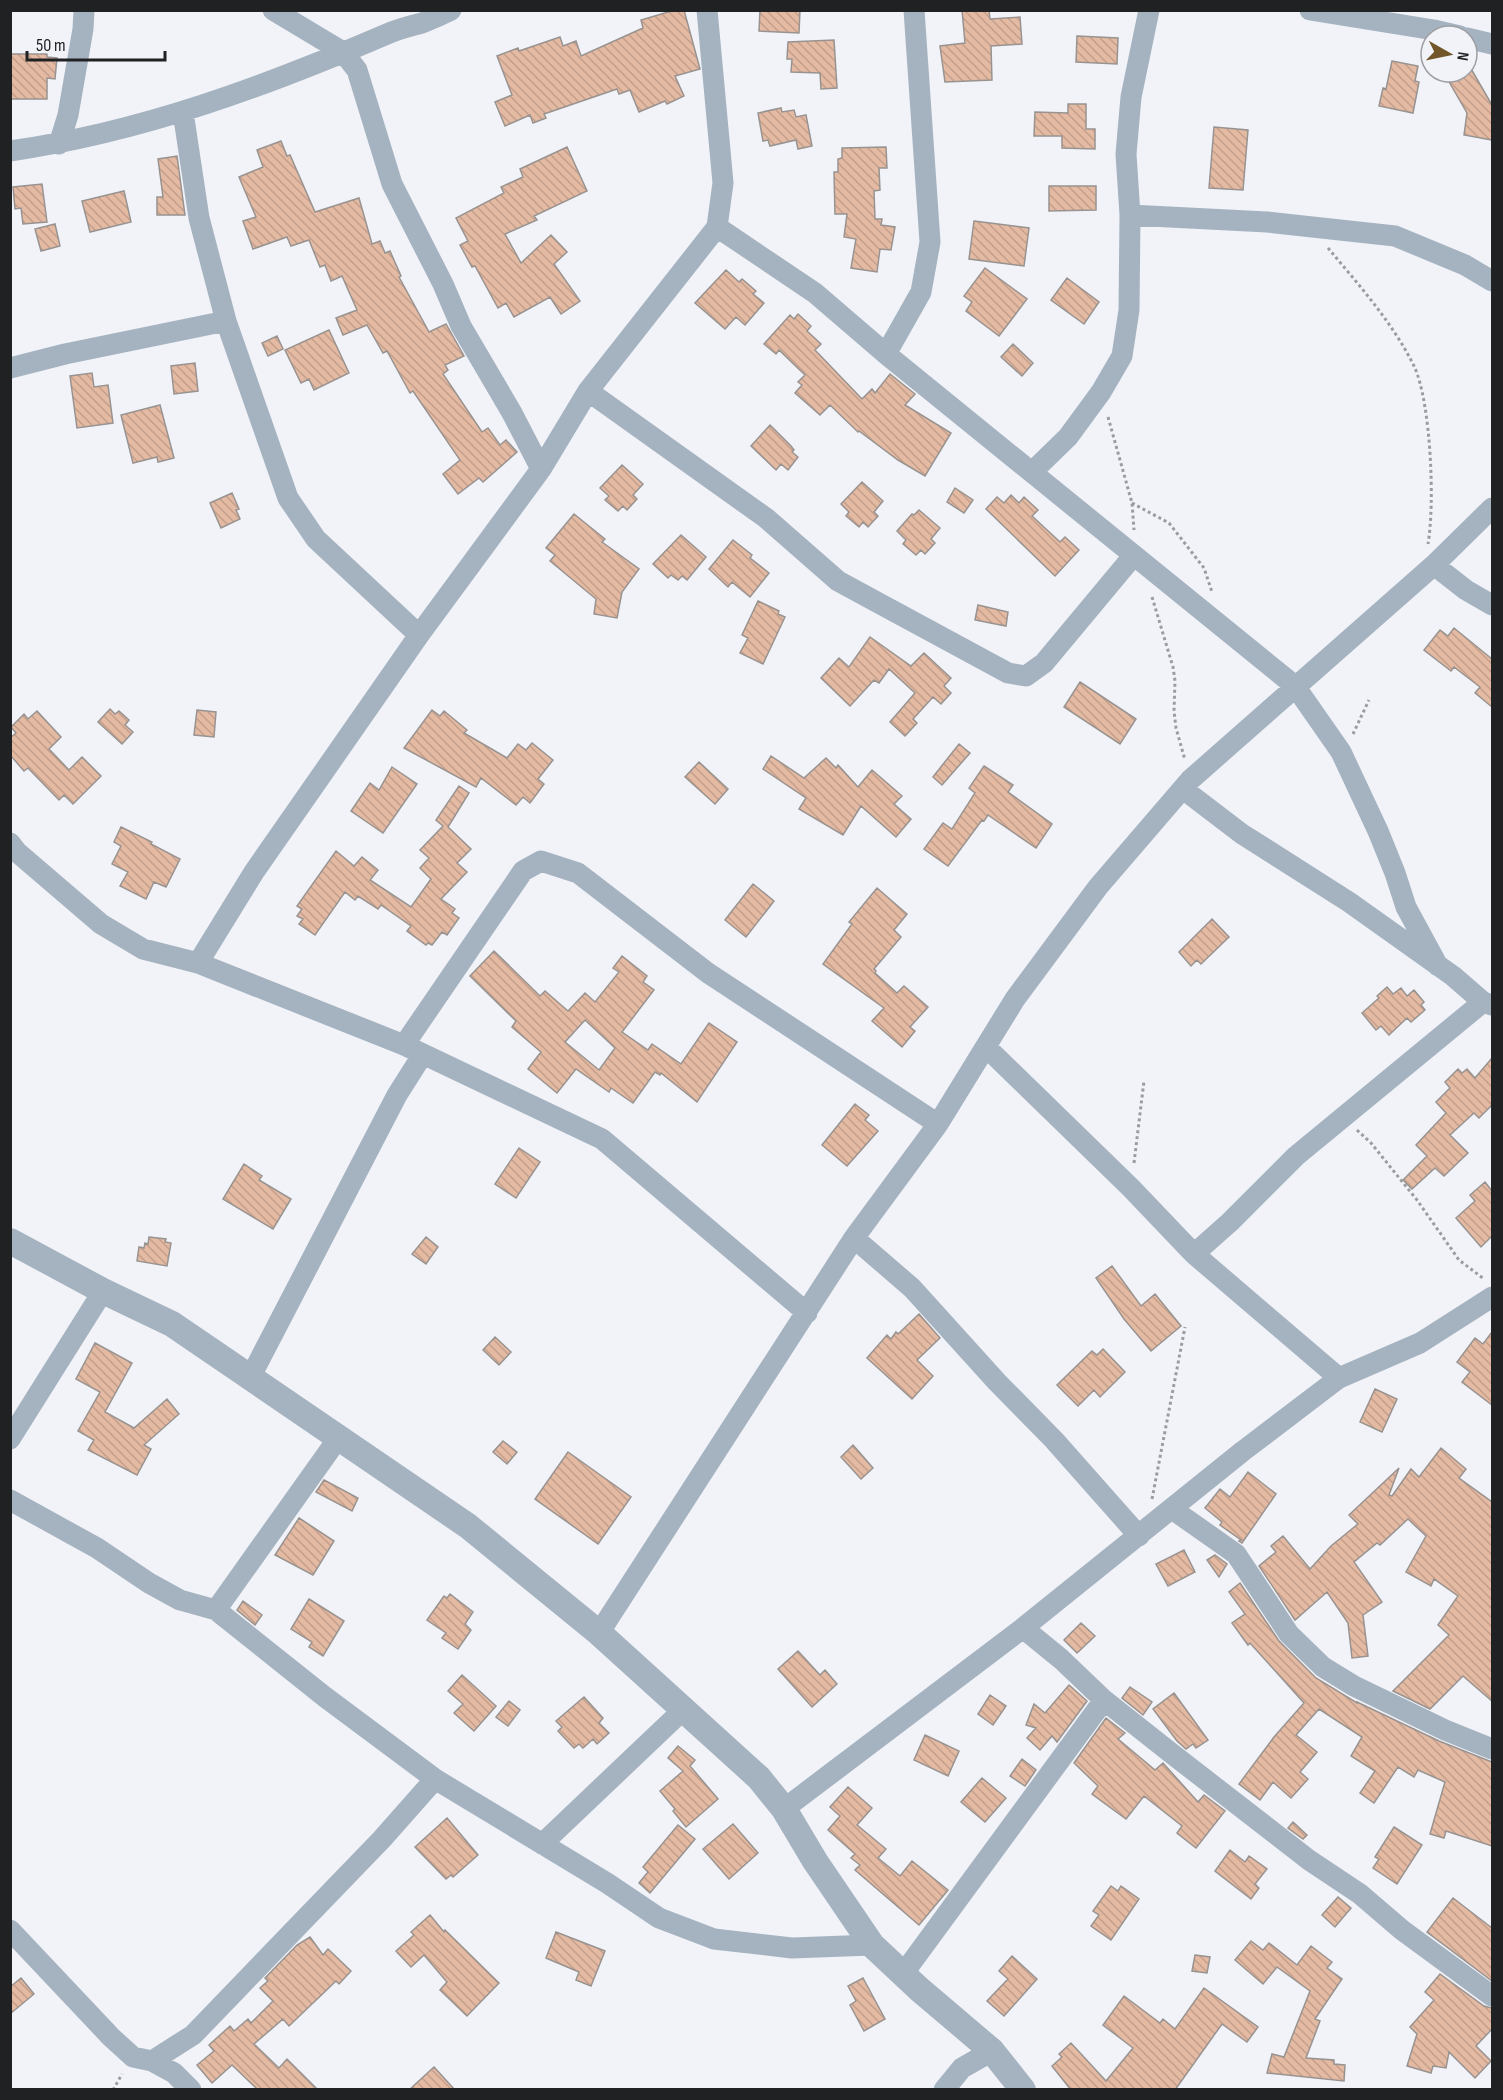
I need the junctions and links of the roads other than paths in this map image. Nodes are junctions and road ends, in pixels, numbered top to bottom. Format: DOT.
graph roads {
  1 [pos="84,10"];
  2 [pos="273,10"];
  3 [pos="451,10"];
  4 [pos="707,10"];
  5 [pos="914,10"];
  6 [pos="1149,10"];
  7 [pos="1310,10"];
  8 [pos="1419,28"];
  9 [pos="343,52"];
  10 [pos="183,112"];
  11 [pos="59,144"];
  12 [pos="10,151"];
  13 [pos="1130,215"];
  14 [pos="717,227"];
  15 [pos="1492,281"];
  16 [pos="226,321"];
  17 [pos="886,354"];
  18 [pos="10,368"];
  19 [pos="588,392"];
  20 [pos="541,469"];
  21 [pos="1032,472"];
  22 [pos="1492,508"];
  23 [pos="1139,560"];
  24 [pos="1429,570"];
  25 [pos="1492,605"];
  26 [pos="419,635"];
  27 [pos="1295,686"];
  28 [pos="1186,784"];
  29 [pos="13,850"];
  30 [pos="198,963"];
  31 [pos="1438,966"];
  32 [pos="1488,1003"];
  33 [pos="986,1047"];
  34 [pos="414,1049"];
  35 [pos="938,1124"];
  36 [pos="854,1238"];
  37 [pos="10,1241"];
  38 [pos="1194,1254"];
  39 [pos="103,1292"];
  40 [pos="1492,1297"];
  41 [pos="807,1313"];
  42 [pos="250,1378"];
  43 [pos="1339,1378"];
  44 [pos="339,1437"];
  45 [pos="10,1439"];
  46 [pos="10,1500"];
  47 [pos="1172,1509"];
  48 [pos="1142,1534"];
  49 [pos="216,1610"];
  50 [pos="1023,1628"];
  51 [pos="599,1634"];
  52 [pos="1104,1700"];
  53 [pos="683,1710"];
  54 [pos="1492,1749"];
  55 [pos="435,1779"];
  56 [pos="784,1809"];
  57 [pos="542,1844"];
  58 [pos="10,1930"];
  59 [pos="872,1945"];
  60 [pos="903,1974"];
  61 [pos="1492,1996"];
  62 [pos="992,2051"];
  63 [pos="152,2061"];
  64 [pos="191,2090"];
  65 [pos="944,2090"];
  66 [pos="1023,2090"];
  1 -- 11 [label="street"];
  2 -- 9 [label="street"];
  3 -- 9 [label="street"];
  4 -- 14 [label="street"];
  5 -- 17 [label="street"];
  6 -- 13 [label="street"];
  7 -- 8 [label="street"];
  9 -- 10 [label="street"];
  9 -- 20 [label="street"];
  10 -- 11 [label="street"];
  10 -- 16 [label="street"];
  11 -- 12 [label="street"];
  13 -- 15 [label="street"];
  13 -- 21 [label="street"];
  14 -- 17 [label="street"];
  14 -- 19 [label="street"];
  16 -- 18 [label="street"];
  16 -- 26 [label="street"];
  17 -- 21 [label="street"];
  19 -- 20 [label="street"];
  19 -- 23 [label="street"];
  20 -- 26 [label="street"];
  21 -- 23 [label="street"];
  22 -- 24 [label="street"];
  23 -- 27 [label="street"];
  24 -- 25 [label="street"];
  24 -- 27 [label="street"];
  26 -- 30 [label="street"];
  27 -- 28 [label="street"];
  27 -- 31 [label="street"];
  28 -- 31 [label="street"];
  28 -- 33 [label="street"];
  29 -- 30 [label="street"];
  30 -- 34 [label="street"];
  31 -- 32 [label="street"];
  32 -- 38 [label="street"];
  33 -- 35 [label="street"];
  33 -- 38 [label="street"];
  34 -- 35 [label="street"];
  34 -- 41 [label="street"];
  34 -- 42 [label="street"];
  35 -- 36 [label="street"];
  36 -- 41 [label="street"];
  36 -- 48 [label="street"];
  37 -- 39 [label="street"];
  38 -- 43 [label="street"];
  39 -- 42 [label="street"];
  39 -- 45 [label="street"];
  40 -- 43 [label="street"];
  41 -- 51 [label="street"];
  42 -- 44 [label="street"];
  43 -- 47 [label="street"];
  44 -- 49 [label="street"];
  44 -- 51 [label="street"];
  46 -- 49 [label="street"];
  47 -- 48 [label="street"];
  47 -- 54 [label="street"];
  48 -- 50 [label="street"];
  49 -- 55 [label="street"];
  50 -- 52 [label="street"];
  50 -- 56 [label="street"];
  51 -- 53 [label="street"];
  52 -- 60 [label="street"];
  52 -- 61 [label="street"];
  53 -- 56 [label="street"];
  53 -- 57 [label="street"];
  55 -- 57 [label="street"];
  55 -- 63 [label="street"];
  56 -- 59 [label="street"];
  57 -- 59 [label="street"];
  58 -- 63 [label="street"];
  59 -- 60 [label="street"];
  60 -- 62 [label="street"];
  62 -- 65 [label="street"];
  62 -- 66 [label="street"];
  63 -- 64 [label="street"];
}
